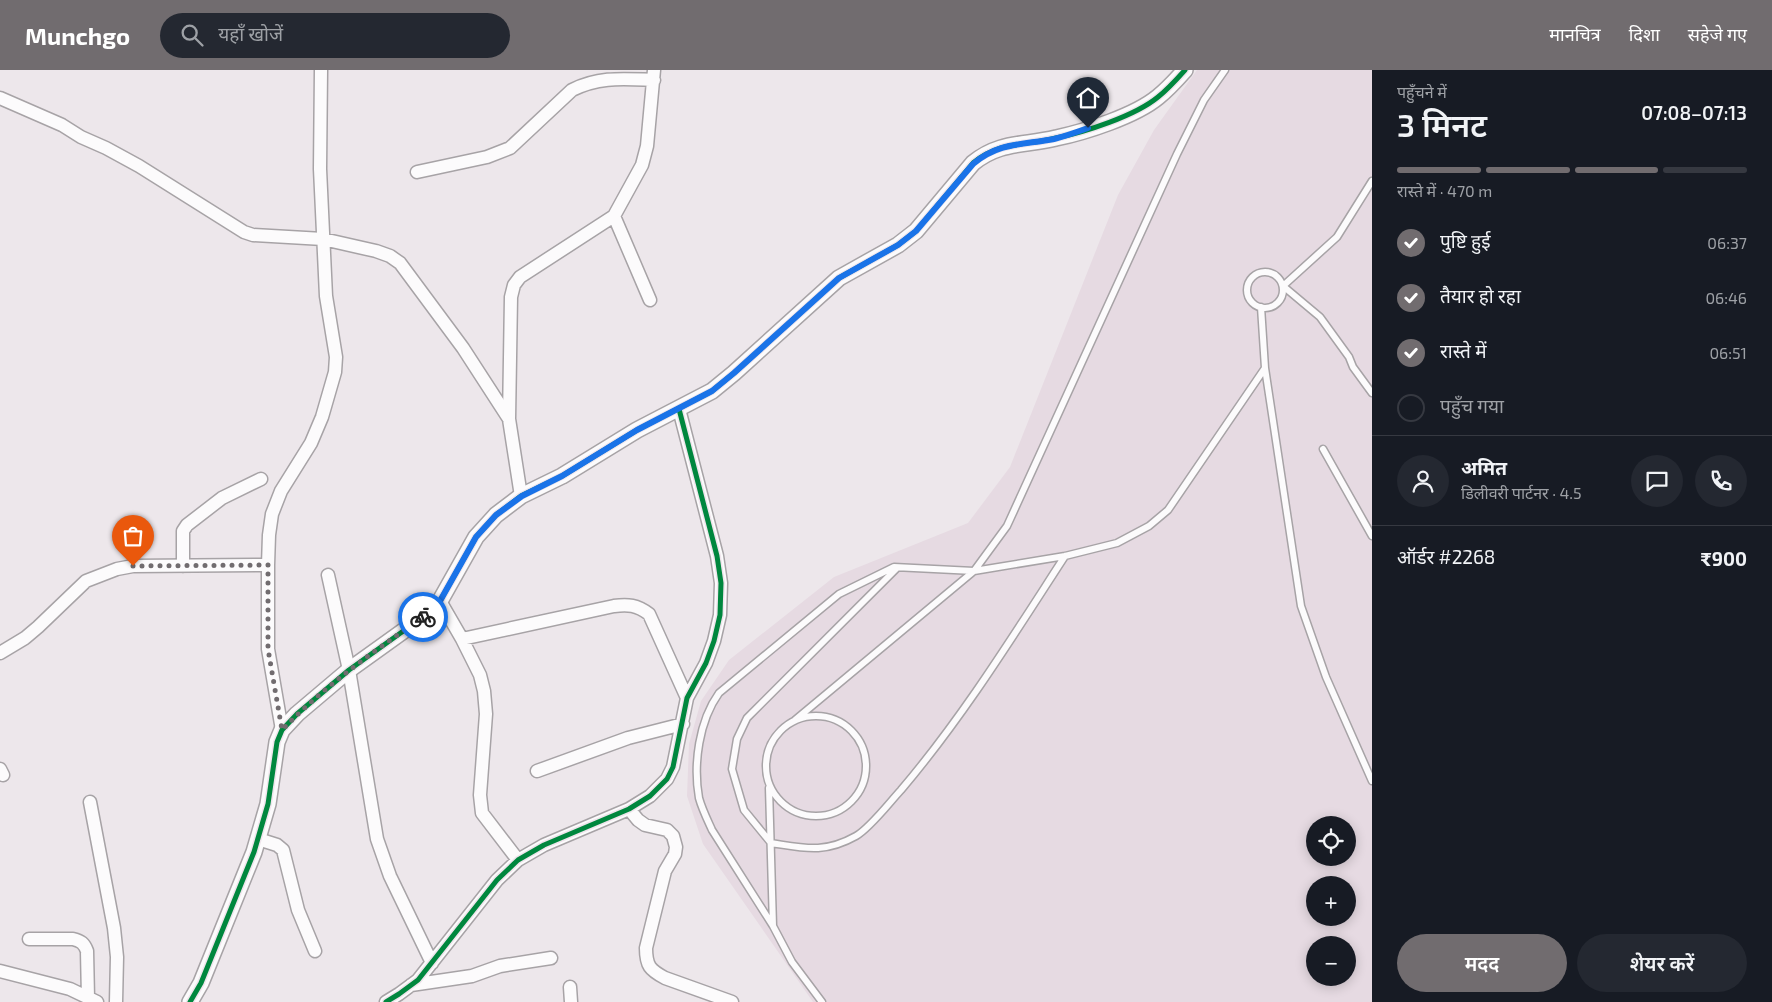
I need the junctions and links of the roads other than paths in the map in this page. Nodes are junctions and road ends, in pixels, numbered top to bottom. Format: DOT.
graph roads {
  1 [pos="321,70"];
  2 [pos="1185,70"];
  3 [pos="1225,70"];
  4 [pos="654,75"];
  5 [pos="0,98"];
  6 [pos="416,172"];
  7 [pos="1372,181"];
  8 [pos="614,216"];
  9 [pos="323,239"];
  10 [pos="1283,286"];
  11 [pos="650,300"];
  12 [pos="1261,307"];
  13 [pos="1265,368"];
  14 [pos="1372,393"];
  15 [pos="679,408"];
  16 [pos="509,419"];
  17 [pos="1323,449"];
  18 [pos="261,479"];
  19 [pos="522,496"];
  20 [pos="1372,536"];
  21 [pos="1065,556"];
  22 [pos="268,565"];
  23 [pos="183,566"];
  24 [pos="897,567"];
  25 [pos="974,570"];
  26 [pos="328,575"];
  27 [pos="440,601"];
  28 [pos="462,639"];
  29 [pos="0,653"];
  30 [pos="349,670"];
  31 [pos="687,698"];
  32 [pos="795,720"];
  33 [pos="683,724"];
  34 [pos="282,730"];
  35 [pos="537,771"];
  36 [pos="1372,781"];
  37 [pos="769,787"];
  38 [pos="90,802"];
  39 [pos="629,809"];
  40 [pos="258,839"];
  41 [pos="771,843"];
  42 [pos="518,860"];
  43 [pos="773,926"];
  44 [pos="29,939"];
  45 [pos="315,952"];
  46 [pos="551,958"];
  47 [pos="432,963"];
  48 [pos="0,971"];
  49 [pos="411,985"];
  50 [pos="570,987"];
  51 [pos="92,1000"];
  52 [pos="116,1002"];
  53 [pos="190,1002"];
  54 [pos="386,1002"];
  55 [pos="571,1002"];
  56 [pos="732,1002"];
  57 [pos="822,1002"];
  1 -- 9 [label="street"];
  2 -- 15 [label="street"];
  3 -- 25 [label="lane"];
  4 -- 6 [label="street"];
  4 -- 8 [label="street"];
  5 -- 9 [label="street"];
  7 -- 10 [label="lane"];
  8 -- 11 [label="street"];
  8 -- 16 [label="street"];
  9 -- 16 [label="street"];
  9 -- 22 [label="street"];
  10 -- 12 [label="lane"];
  10 -- 12 [label="lane"];
  10 -- 14 [label="lane"];
  12 -- 13 [label="lane"];
  13 -- 21 [label="lane"];
  13 -- 36 [label="lane"];
  15 -- 19 [label="street"];
  15 -- 31 [label="street"];
  16 -- 19 [label="street"];
  17 -- 20 [label="lane"];
  18 -- 23 [label="street"];
  19 -- 27 [label="street"];
  21 -- 25 [label="lane"];
  21 -- 41 [label="lane"];
  22 -- 23 [label="street"];
  22 -- 34 [label="street"];
  23 -- 29 [label="street"];
  24 -- 25 [label="lane"];
  24 -- 41 [label="lane"];
  24 -- 43 [label="lane"];
  25 -- 32 [label="lane"];
  26 -- 30 [label="street"];
  27 -- 28 [label="street"];
  27 -- 30 [label="street"];
  28 -- 31 [label="street"];
  28 -- 42 [label="street"];
  30 -- 34 [label="street"];
  30 -- 47 [label="street"];
  31 -- 33 [label="street"];
  32 -- 37 [label="lane"];
  32 -- 37 [label="lane"];
  33 -- 35 [label="street"];
  33 -- 39 [label="street"];
  34 -- 40 [label="street"];
  37 -- 41 [label="lane"];
  38 -- 52 [label="street"];
  39 -- 42 [label="street"];
  39 -- 56 [label="street"];
  40 -- 45 [label="street"];
  40 -- 53 [label="street"];
  41 -- 43 [label="lane"];
  42 -- 47 [label="street"];
  43 -- 57 [label="lane"];
  44 -- 51 [label="street"];
  46 -- 49 [label="street"];
  47 -- 49 [label="street"];
  48 -- 51 [label="street"];
  49 -- 54 [label="street"];
  50 -- 55 [label="street"];
}
